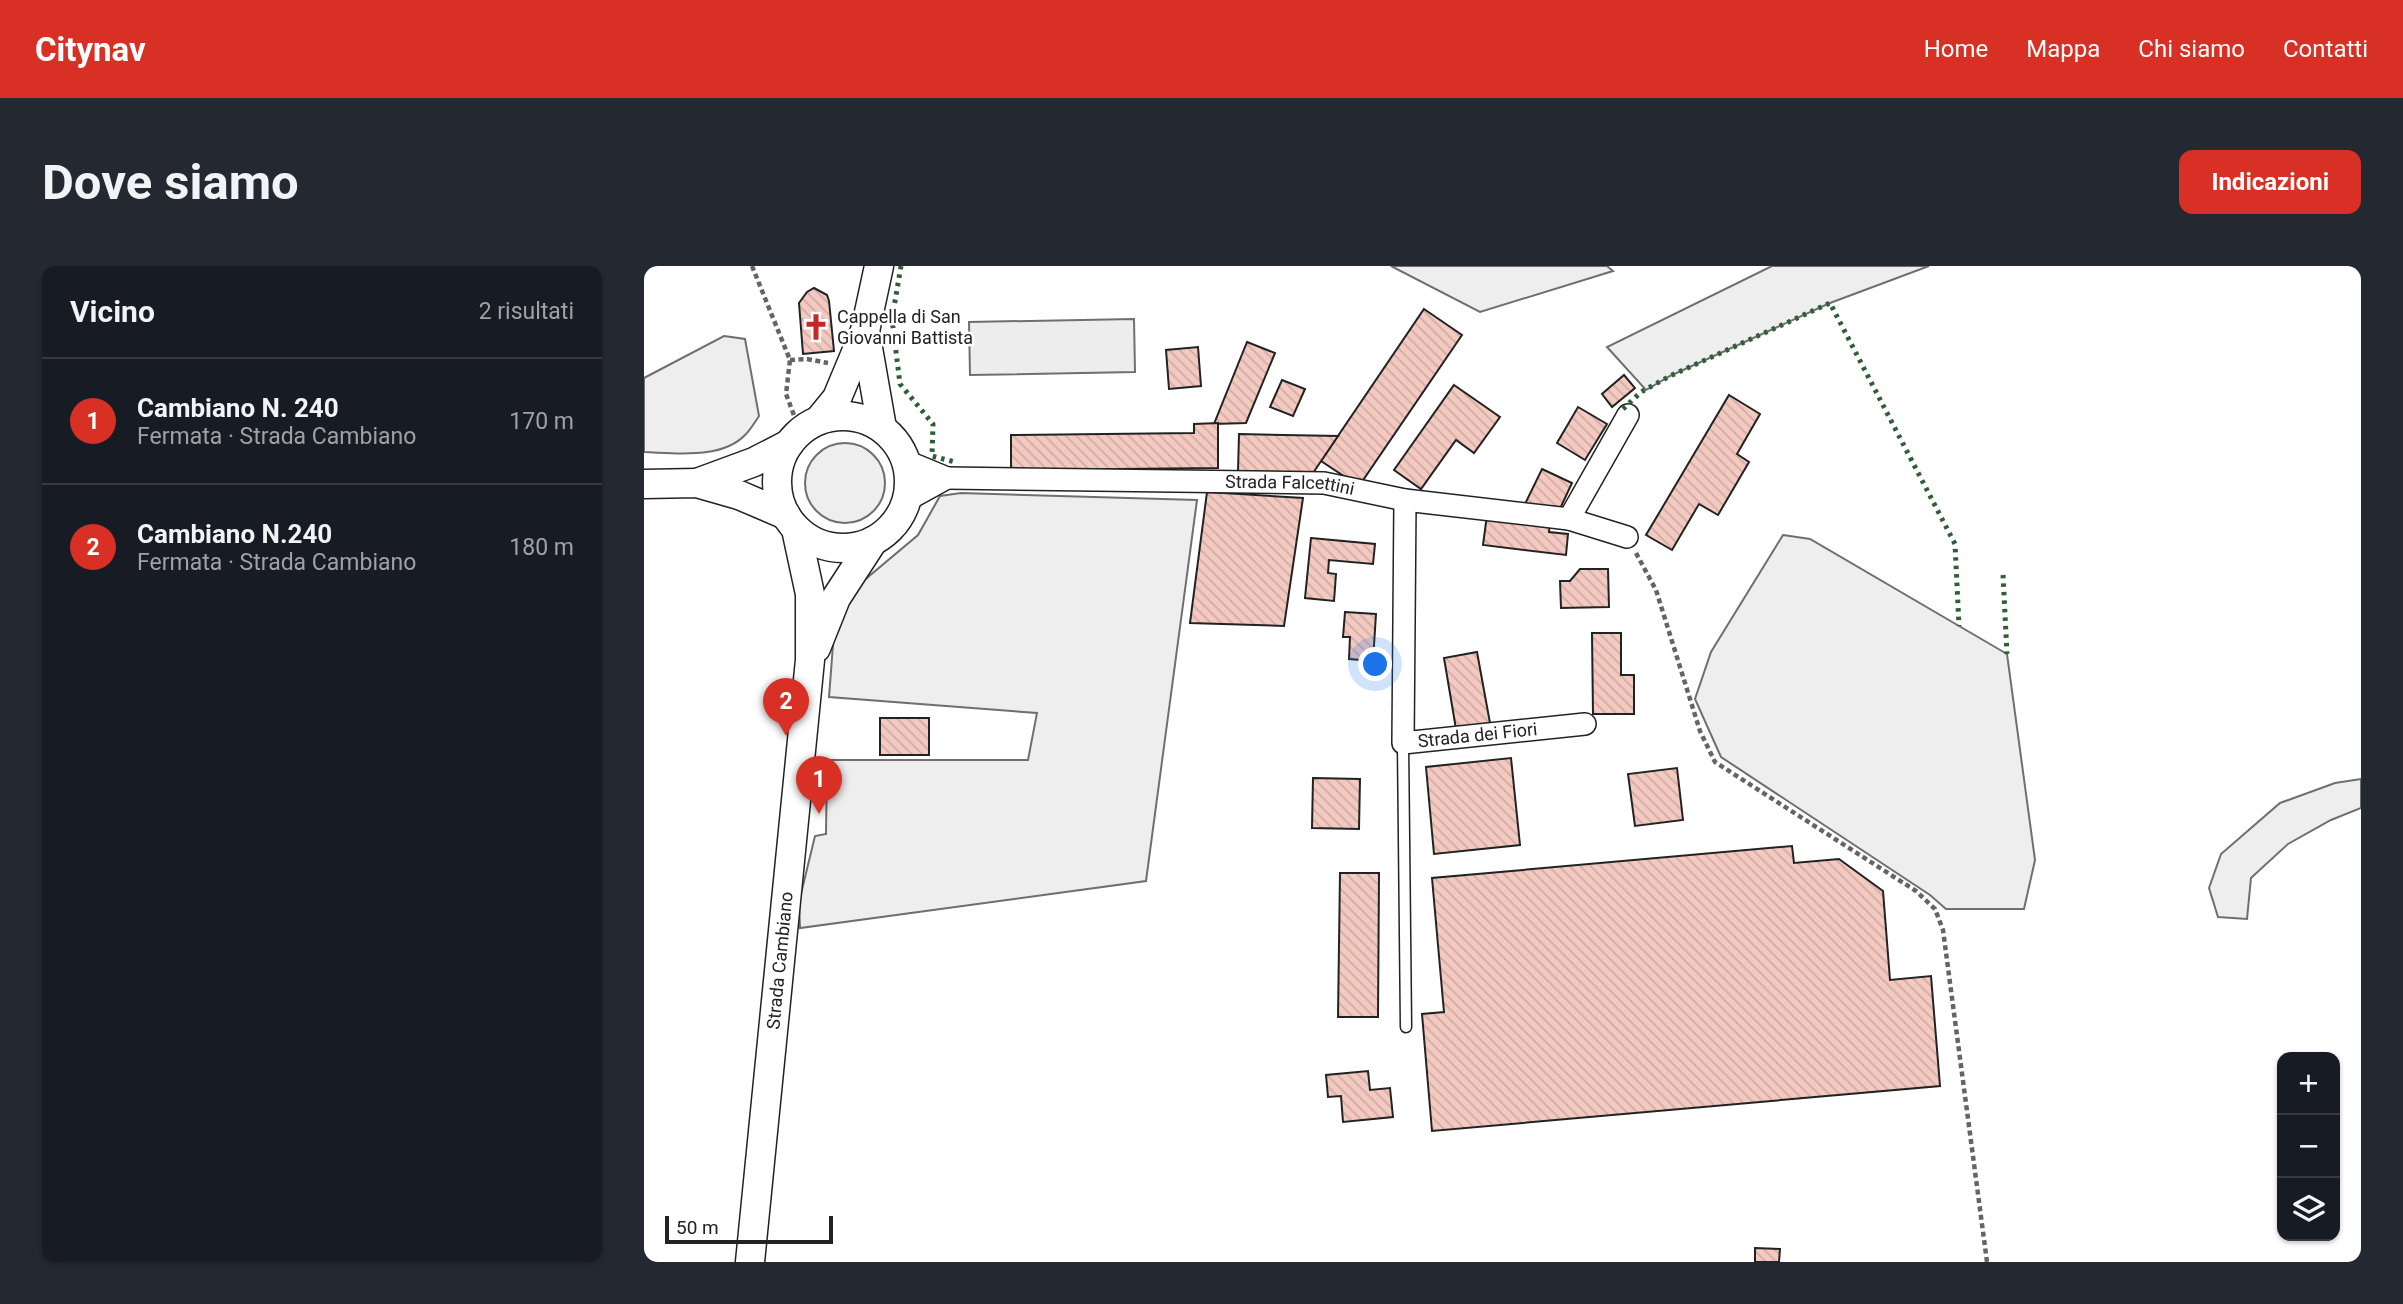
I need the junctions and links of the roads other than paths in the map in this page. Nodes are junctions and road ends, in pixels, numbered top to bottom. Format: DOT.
graph roads {
  1 [pos="879,266"];
  2 [pos="865,331"];
  3 [pos="1628,415"];
  4 [pos="882,428"];
  5 [pos="803,432"];
  6 [pos="906,461"];
  7 [pos="947,478"];
  8 [pos="697,483"];
  9 [pos="644,484"];
  10 [pos="907,500"];
  11 [pos="1405,500"];
  12 [pos="1569,519"];
  13 [pos="791,522"];
  14 [pos="1627,537"];
  15 [pos="873,541"];
  16 [pos="810,660"];
  17 [pos="1585,724"];
  18 [pos="1403,744"];
  19 [pos="1406,1027"];
  20 [pos="750,1262"];
  1 -- 2 [label="main road, Strada Cambiano"];
  2 -- 4 [label="main road, Strada Cambiano"];
  2 -- 5 [label="main road, Strada Cambiano"];
  3 -- 12 [label="street"];
  4 -- 5 [label="main road"];
  4 -- 6 [label="main road, Strada Cambiano"];
  5 -- 8 [label="main road"];
  5 -- 13 [label="main road, Strada Cambiano"];
  6 -- 7 [label="street, Strada Falcettini"];
  6 -- 10 [label="main road"];
  7 -- 10 [label="street, Strada Falcettini"];
  7 -- 11 [label="street, Strada Falcettini"];
  8 -- 9 [label="main road"];
  8 -- 13 [label="main road"];
  10 -- 15 [label="main road, Strada Cambiano"];
  11 -- 12 [label="street, Strada Falcettini"];
  11 -- 18 [label="street, Strada dei Fiori"];
  12 -- 14 [label="street, Strada Falcettini"];
  13 -- 15 [label="main road"];
  13 -- 16 [label="main road, Strada Cambiano"];
  15 -- 16 [label="main road, Strada Cambiano"];
  16 -- 20 [label="main road, Strada Cambiano"];
  17 -- 18 [label="street, Strada dei Fiori"];
  18 -- 19 [label="lane"];
}
